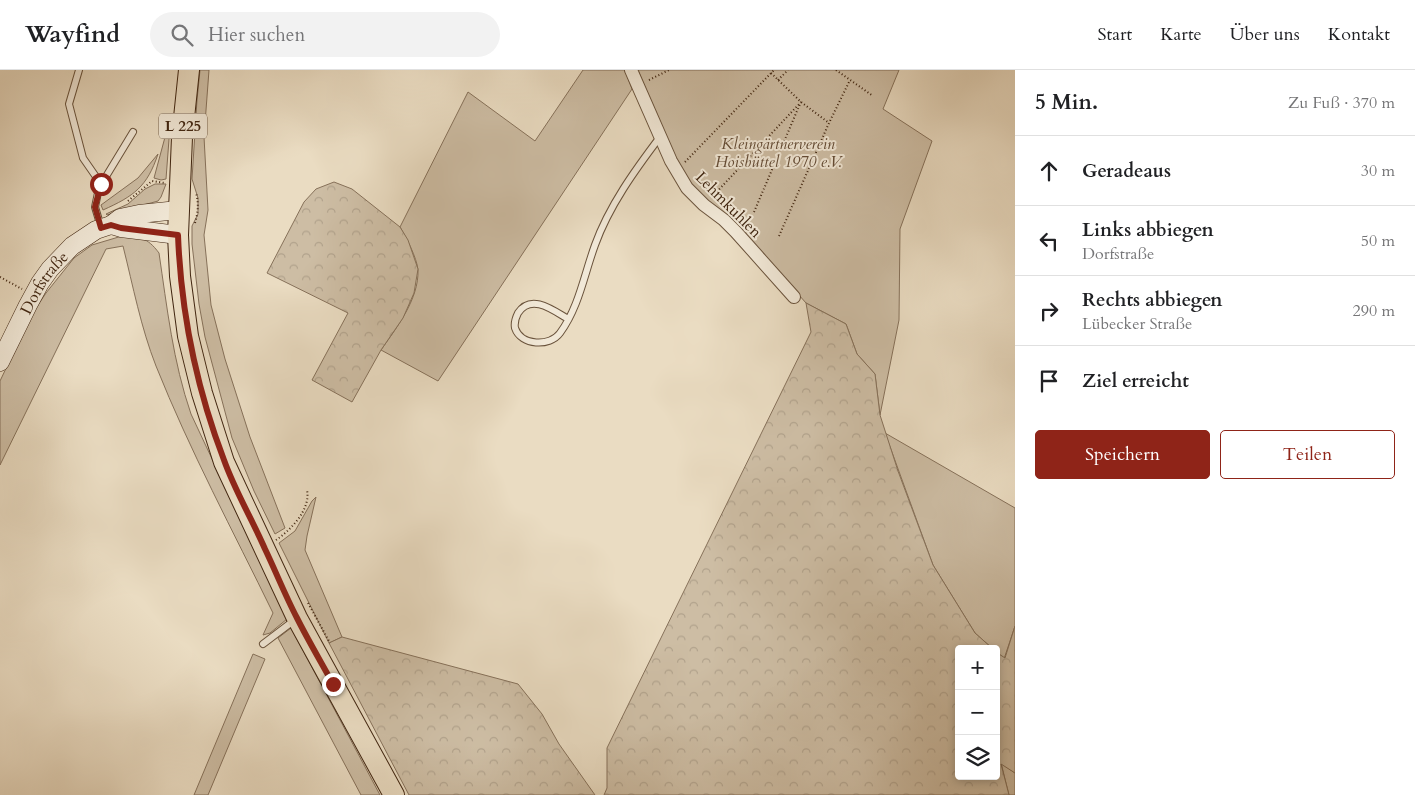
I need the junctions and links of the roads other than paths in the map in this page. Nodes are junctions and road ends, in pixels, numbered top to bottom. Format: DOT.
graph roads {
  1 [pos="80,70"];
  2 [pos="189,70"];
  3 [pos="631,70"];
  4 [pos="133,132"];
  5 [pos="660,136"];
  6 [pos="101,184"];
  7 [pos="178,210"];
  8 [pos="106,226"];
  9 [pos="178,235"];
  10 [pos="794,296"];
  11 [pos="568,319"];
  12 [pos="0,362"];
  13 [pos="297,618"];
  14 [pos="263,644"];
  15 [pos="394,795"];
  1 -- 6 [label="lane"];
  2 -- 7 [label="main road, L 225"];
  3 -- 5 [label="street, Lehmkuhlen"];
  4 -- 6 [label="lane"];
  5 -- 10 [label="street, Lehmkuhlen"];
  5 -- 11 [label="lane"];
  6 -- 8 [label="lane"];
  7 -- 8 [label="street, Dorfstraße"];
  7 -- 9 [label="main road, L 225"];
  8 -- 9 [label="street"];
  8 -- 12 [label="street, Dorfstraße"];
  9 -- 13 [label="main road, L 225"];
  11 -- 11 [label="lane"];
  13 -- 14 [label="lane"];
  13 -- 15 [label="main road, L 225"];
}
